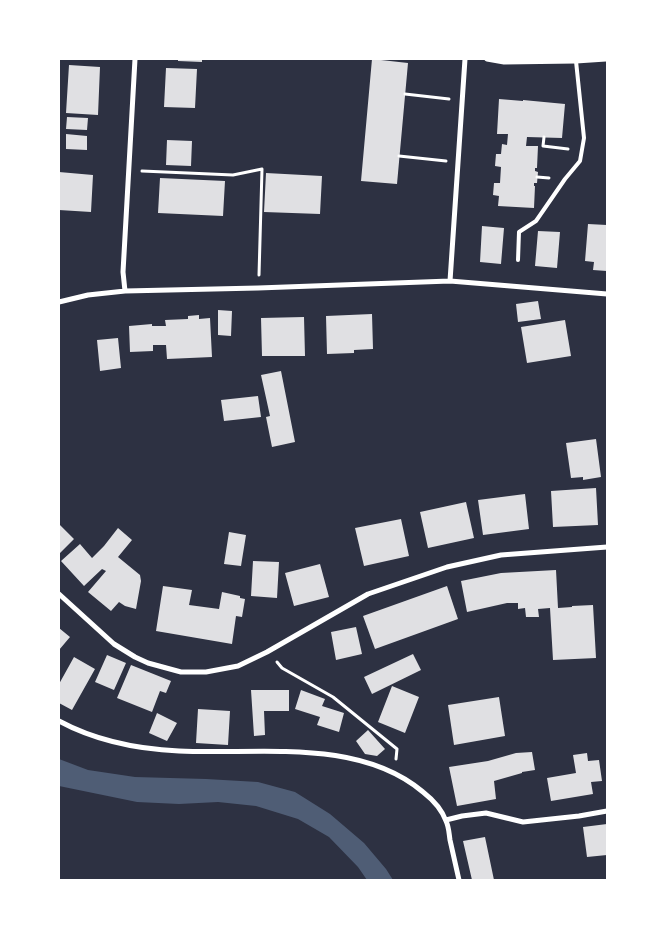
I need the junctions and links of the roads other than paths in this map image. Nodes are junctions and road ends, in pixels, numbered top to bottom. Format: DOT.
graph roads {
  1 [pos="135,59"];
  2 [pos="465,59"];
  3 [pos="487,59"];
  4 [pos="606,59"];
  5 [pos="576,61"];
  6 [pos="518,260"];
  7 [pos="450,281"];
  8 [pos="125,291"];
  9 [pos="607,294"];
  10 [pos="59,302"];
  11 [pos="607,547"];
  12 [pos="59,594"];
  13 [pos="59,721"];
  14 [pos="607,811"];
  15 [pos="446,820"];
  16 [pos="458,880"];
  1 -- 8 [label="street"];
  2 -- 7 [label="street"];
  3 -- 5 [label="street"];
  4 -- 5 [label="street"];
  5 -- 6 [label="lane"];
  7 -- 8 [label="street"];
  7 -- 9 [label="street"];
  8 -- 10 [label="street"];
  11 -- 12 [label="street"];
  13 -- 15 [label="street"];
  14 -- 15 [label="street"];
  15 -- 16 [label="street"];
}
